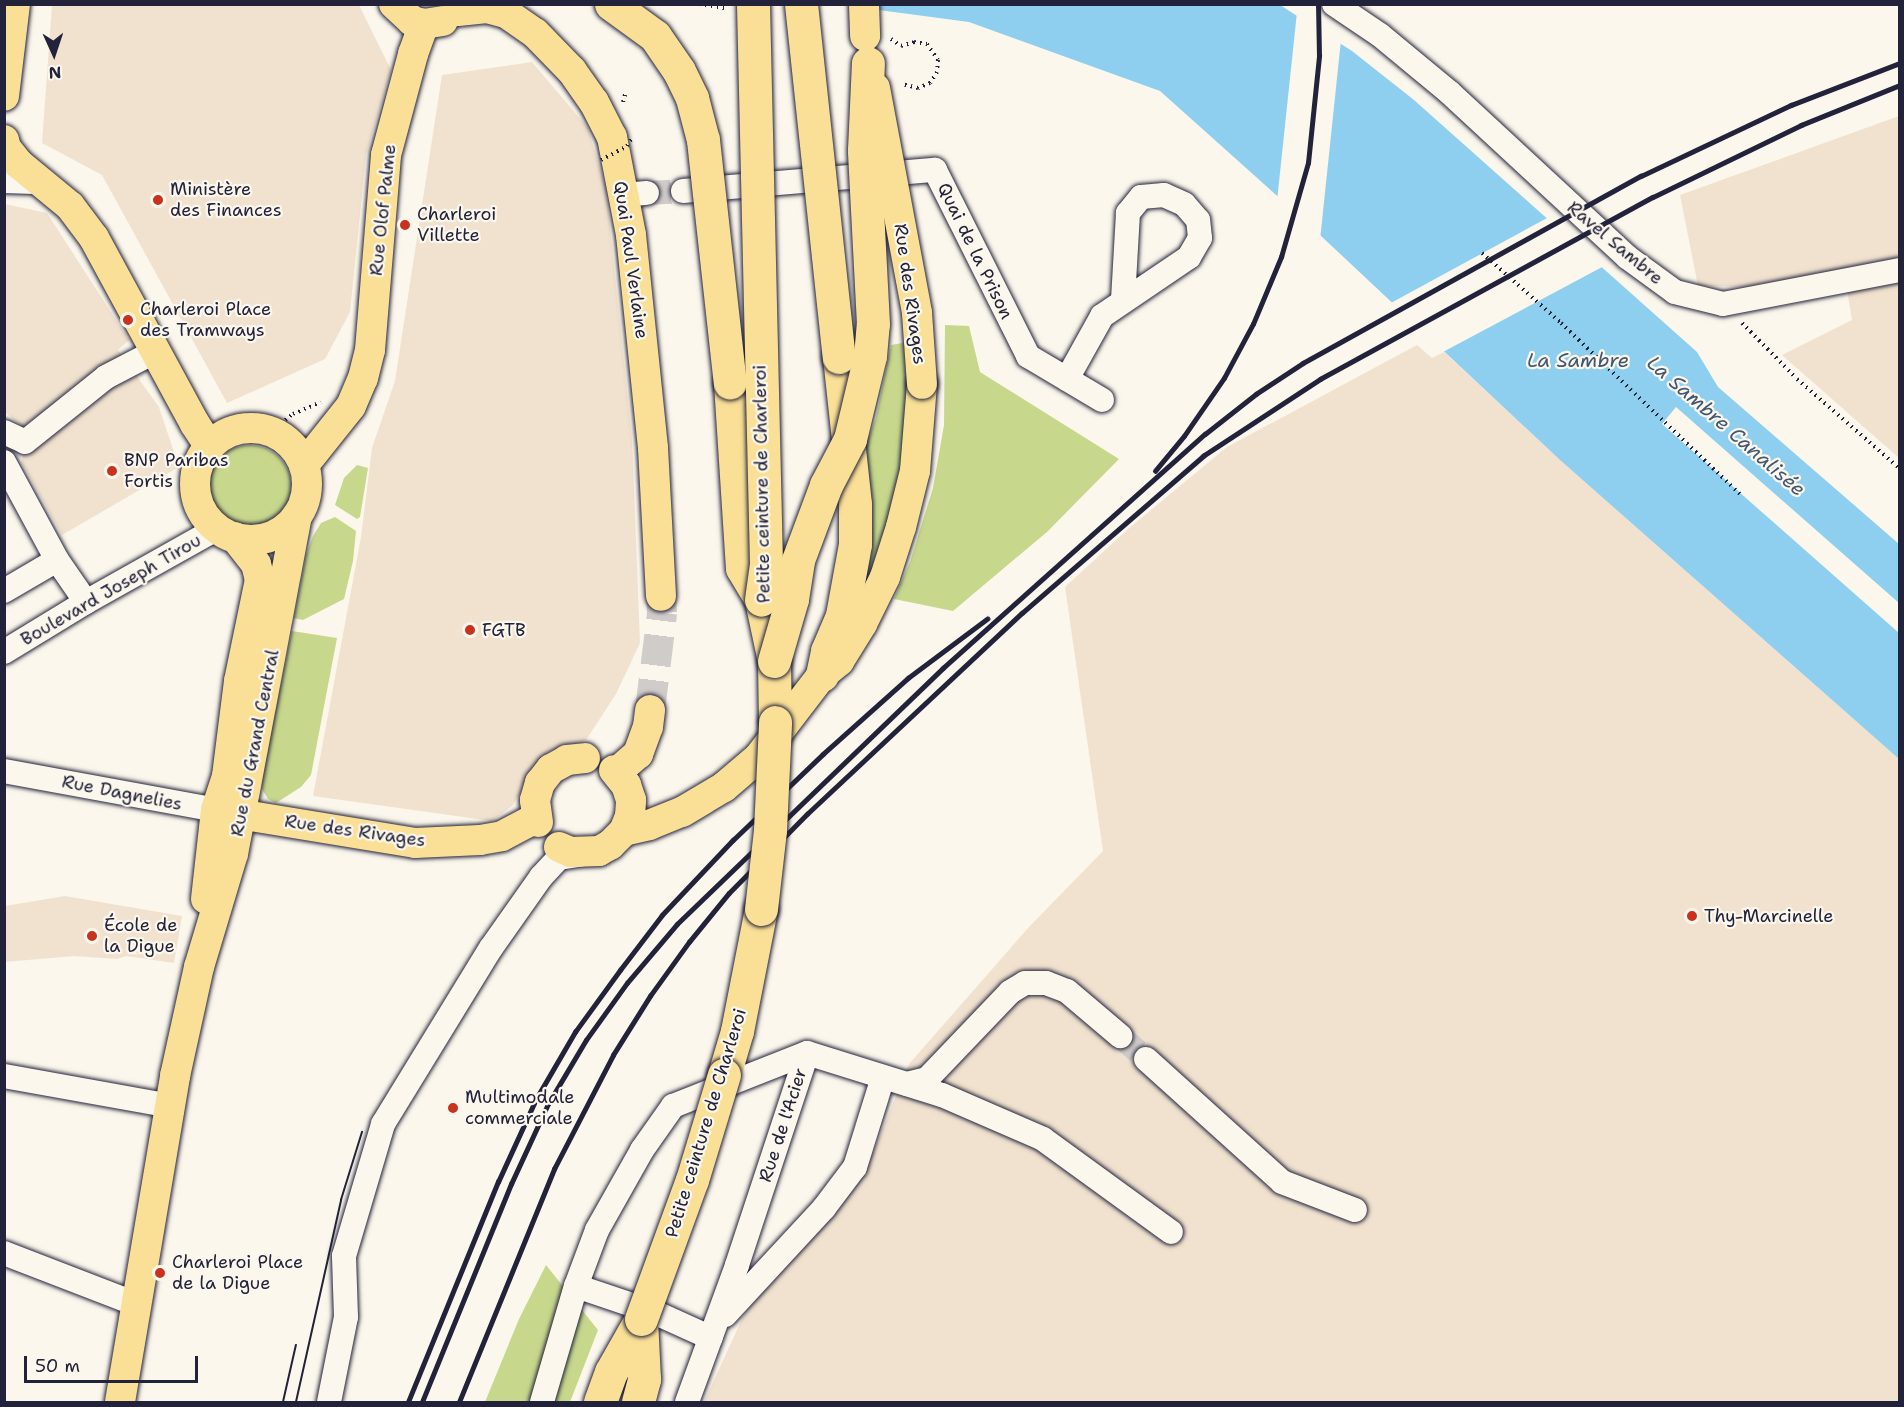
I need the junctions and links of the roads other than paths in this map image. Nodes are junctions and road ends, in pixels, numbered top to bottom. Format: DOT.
graph roads {
  1 [pos="15,4"];
  2 [pos="394,4"];
  3 [pos="611,4"];
  4 [pos="753,4"];
  5 [pos="801,4"];
  6 [pos="864,4"];
  7 [pos="1334,4"];
  8 [pos="461,8"];
  9 [pos="424,24"];
  10 [pos="868,63"];
  11 [pos="4,96"];
  12 [pos="4,140"];
  13 [pos="4,181"];
  14 [pos="42,182"];
  15 [pos="683,191"];
  16 [pos="1899,270"];
  17 [pos="1123,301"];
  18 [pos="156,351"];
  19 [pos="1067,379"];
  20 [pos="1102,400"];
  21 [pos="4,432"];
  22 [pos="210,447"];
  23 [pos="4,462"];
  24 [pos="304,465"];
  25 [pos="297,516"];
  26 [pos="226,533"];
  27 [pos="57,560"];
  28 [pos="4,591"];
  29 [pos="661,596"];
  30 [pos="761,600"];
  31 [pos="86,602"];
  32 [pos="4,652"];
  33 [pos="774,661"];
  34 [pos="822,675"];
  35 [pos="650,710"];
  36 [pos="585,758"];
  37 [pos="4,771"];
  38 [pos="228,812"];
  39 [pos="624,831"];
  40 [pos="559,847"];
  41 [pos="588,853"];
  42 [pos="1120,1036"];
  43 [pos="807,1053"];
  44 [pos="1146,1059"];
  45 [pos="4,1076"];
  46 [pos="883,1077"];
  47 [pos="907,1084"];
  48 [pos="29,1092"];
  49 [pos="169,1111"];
  50 [pos="1355,1210"];
  51 [pos="1171,1232"];
  52 [pos="4,1252"];
  53 [pos="576,1286"];
  54 [pos="136,1304"];
  55 [pos="641,1318"];
  56 [pos="713,1332"];
  57 [pos="641,1391"];
  58 [pos="120,1402"];
  59 [pos="329,1402"];
  60 [pos="542,1402"];
  61 [pos="600,1402"];
  62 [pos="687,1402"];
  1 -- 11 [label="main road"];
  2 -- 9 [label="main road"];
  3 -- 30 [label="highway, bridge"];
  4 -- 30 [label="highway, Petite ceinture de Charleroi, bridge"];
  5 -- 34 [label="highway, bridge"];
  6 -- 10 [label="main road, Rue des Rivages, bridge"];
  7 -- 16 [label="street, Ravel Sambre"];
  8 -- 9 [label="main road"];
  8 -- 29 [label="main road, Quai Paul Verlaine"];
  9 -- 24 [label="main road, Rue Olof Palme"];
  10 -- 33 [label="highway, bridge"];
  10 -- 34 [label="main road, Rue des Rivages, bridge"];
  12 -- 14 [label="main road"];
  13 -- 14 [label="street"];
  14 -- 18 [label="main road"];
  15 -- 19 [label="street, Quai de la Prison"];
  17 -- 19 [label="street"];
  18 -- 21 [label="street"];
  18 -- 22 [label="main road"];
  19 -- 20 [label="street, Quai de la Prison"];
  22 -- 24 [label="main road"];
  22 -- 26 [label="main road"];
  23 -- 27 [label="street"];
  24 -- 25 [label="main road"];
  25 -- 26 [label="main road"];
  25 -- 38 [label="main road, Rue du Grand Central"];
  26 -- 31 [label="street, Boulevard Joseph Tirou"];
  26 -- 38 [label="main road, Rue du Grand Central"];
  27 -- 28 [label="street"];
  27 -- 31 [label="street"];
  30 -- 33 [label="highway, Petite ceinture de Charleroi"];
  31 -- 32 [label="street, Boulevard Joseph Tirou"];
  33 -- 55 [label="highway, Petite ceinture de Charleroi, bridge"];
  34 -- 39 [label="main road, Rue des Rivages"];
  35 -- 39 [label="main road"];
  36 -- 38 [label="main road, Rue des Rivages"];
  37 -- 38 [label="street, Rue Dagnelies"];
  38 -- 49 [label="main road, Rue du Grand Central"];
  39 -- 41 [label="main road"];
  40 -- 41 [label="main road"];
  41 -- 59 [label="street"];
  42 -- 47 [label="street"];
  43 -- 46 [label="street"];
  43 -- 53 [label="street, Rue de l'Acier"];
  43 -- 56 [label="street, Rue de l'Acier"];
  44 -- 50 [label="street"];
  45 -- 49 [label="street"];
  46 -- 47 [label="street"];
  46 -- 56 [label="street"];
  47 -- 51 [label="street"];
  48 -- 49 [label="street"];
  49 -- 54 [label="main road, Rue du Grand Central"];
  52 -- 54 [label="street"];
  53 -- 56 [label="street"];
  53 -- 60 [label="street, Rue de l'Acier"];
  54 -- 58 [label="main road, Rue du Grand Central"];
  55 -- 57 [label="highway"];
  55 -- 61 [label="highway, Petite ceinture de Charleroi"];
  56 -- 62 [label="street, Rue de l'Acier"];
}
